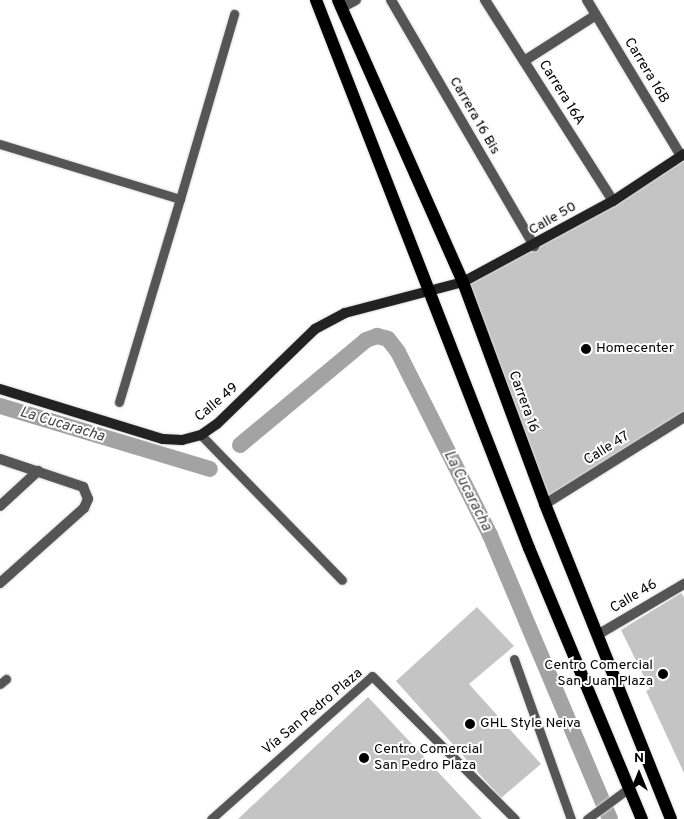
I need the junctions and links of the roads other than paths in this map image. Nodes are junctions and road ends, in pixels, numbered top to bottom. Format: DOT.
graph roads {
  1 [pos="316,0"];
  2 [pos="356,0"];
  3 [pos="391,0"];
  4 [pos="485,0"];
  5 [pos="587,0"];
  6 [pos="339,4"];
  7 [pos="234,14"];
  8 [pos="596,15"];
  9 [pos="524,61"];
  10 [pos="0,144"];
  11 [pos="683,155"];
  12 [pos="180,199"];
  13 [pos="612,201"];
  14 [pos="534,246"];
  15 [pos="463,282"];
  16 [pos="428,293"];
  17 [pos="0,389"];
  18 [pos="119,402"];
  19 [pos="684,417"];
  20 [pos="201,435"];
  21 [pos="0,459"];
  22 [pos="38,471"];
  23 [pos="545,504"];
  24 [pos="0,506"];
  25 [pos="342,580"];
  26 [pos="0,583"];
  27 [pos="684,584"];
  28 [pos="599,634"];
  29 [pos="514,659"];
  30 [pos="629,788"];
  31 [pos="211,819"];
  32 [pos="515,819"];
  33 [pos="571,819"];
  34 [pos="587,819"];
  35 [pos="642,819"];
  36 [pos="671,819"];
  1 -- 16 [label="main road"];
  2 -- 6 [label="street"];
  3 -- 14 [label="street, Carrera 16 Bis"];
  4 -- 9 [label="street, Carrera 16A"];
  5 -- 8 [label="street, Carrera 16B"];
  6 -- 15 [label="main road, Carrera 16"];
  7 -- 12 [label="lane"];
  8 -- 9 [label="street"];
  8 -- 11 [label="street, Carrera 16B"];
  9 -- 13 [label="street, Carrera 16A"];
  10 -- 12 [label="lane"];
  11 -- 13 [label="street, Calle 50"];
  12 -- 18 [label="lane"];
  13 -- 14 [label="street, Calle 50"];
  14 -- 15 [label="street, Calle 50"];
  15 -- 16 [label="street, Calle 50"];
  15 -- 23 [label="main road, Carrera 16"];
  16 -- 20 [label="street, Calle 49"];
  16 -- 30 [label="main road"];
  17 -- 20 [label="street, Calle 49"];
  19 -- 23 [label="street, Calle 47"];
  20 -- 25 [label="lane"];
  21 -- 22 [label="street"];
  22 -- 24 [label="street"];
  22 -- 26 [label="street"];
  23 -- 28 [label="main road, Carrera 16"];
  27 -- 28 [label="street, Calle 46"];
  28 -- 36 [label="main road, Carrera 16"];
  29 -- 33 [label="lane"];
  30 -- 34 [label="lane"];
  30 -- 35 [label="main road"];
  31 -- 32 [label="lane, Vía San Pedro Plaza"];
}
